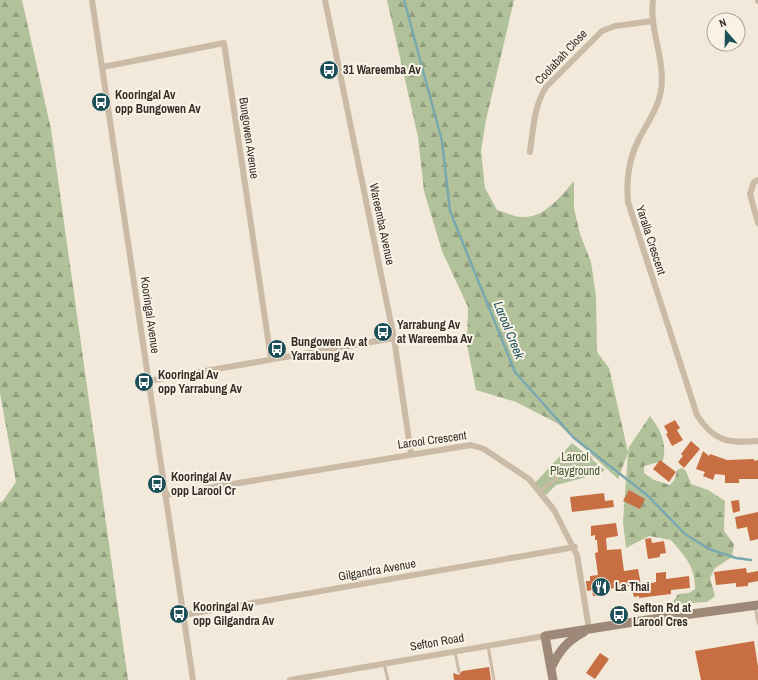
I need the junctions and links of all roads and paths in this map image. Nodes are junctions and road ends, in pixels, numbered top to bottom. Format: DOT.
graph roads {
  1 [pos="92,0"];
  2 [pos="325,0"];
  3 [pos="653,0"];
  4 [pos="653,21"];
  5 [pos="103,67"];
  6 [pos="530,152"];
  7 [pos="758,180"];
  8 [pos="758,223"];
  9 [pos="394,338"];
  10 [pos="271,360"];
  11 [pos="148,381"];
  12 [pos="758,441"];
  13 [pos="411,454"];
  14 [pos="591,458"];
  15 [pos="540,491"];
  16 [pos="165,495"];
  17 [pos="575,547"];
  18 [pos="756,605"];
  19 [pos="183,615"];
  20 [pos="758,623"];
  21 [pos="589,629"];
  22 [pos="546,636"];
  23 [pos="488,646"];
  24 [pos="455,652"];
  25 [pos="384,664"];
  26 [pos="551,668"];
  27 [pos="459,672"];
  28 [pos="305,679"];
  29 [pos="193,680"];
  30 [pos="290,680"];
  31 [pos="388,680"];
  32 [pos="494,680"];
  33 [pos="553,680"];
  1 -- 5 [label="street, Kooringal Avenue"];
  2 -- 9 [label="street, Wareemba Avenue"];
  3 -- 4 [label="street, Yaralla Crescent"];
  4 -- 6 [label="street, Coolabah Close"];
  4 -- 12 [label="street, Yaralla Crescent"];
  5 -- 10 [label="street, Bungowen Avenue"];
  5 -- 11 [label="street, Kooringal Avenue"];
  7 -- 8 [label="street"];
  9 -- 10 [label="street"];
  9 -- 13 [label="street, Wareemba Avenue"];
  10 -- 11 [label="street"];
  11 -- 16 [label="street, Kooringal Avenue"];
  13 -- 15 [label="street, Larool Crescent"];
  13 -- 16 [label="street, Larool Crescent"];
  14 -- 15 [label="lane"];
  15 -- 17 [label="street, Larool Crescent"];
  16 -- 19 [label="street, Kooringal Avenue"];
  17 -- 19 [label="street, Gilgandra Avenue"];
  17 -- 21 [label="street, Larool Crescent"];
  18 -- 20 [label="lane"];
  18 -- 21 [label="street, Sefton Road"];
  19 -- 29 [label="street, Kooringal Avenue"];
  21 -- 22 [label="street, Sefton Road"];
  21 -- 26 [label="street, Sefton Road"];
  22 -- 23 [label="street, Sefton Road"];
  22 -- 26 [label="street"];
  23 -- 24 [label="street, Sefton Road"];
  23 -- 32 [label="lane"];
  24 -- 25 [label="street, Sefton Road"];
  24 -- 27 [label="lane"];
  25 -- 28 [label="street, Sefton Road"];
  25 -- 31 [label="lane"];
  26 -- 33 [label="street"];
  28 -- 30 [label="street, Sefton Road"];
}
